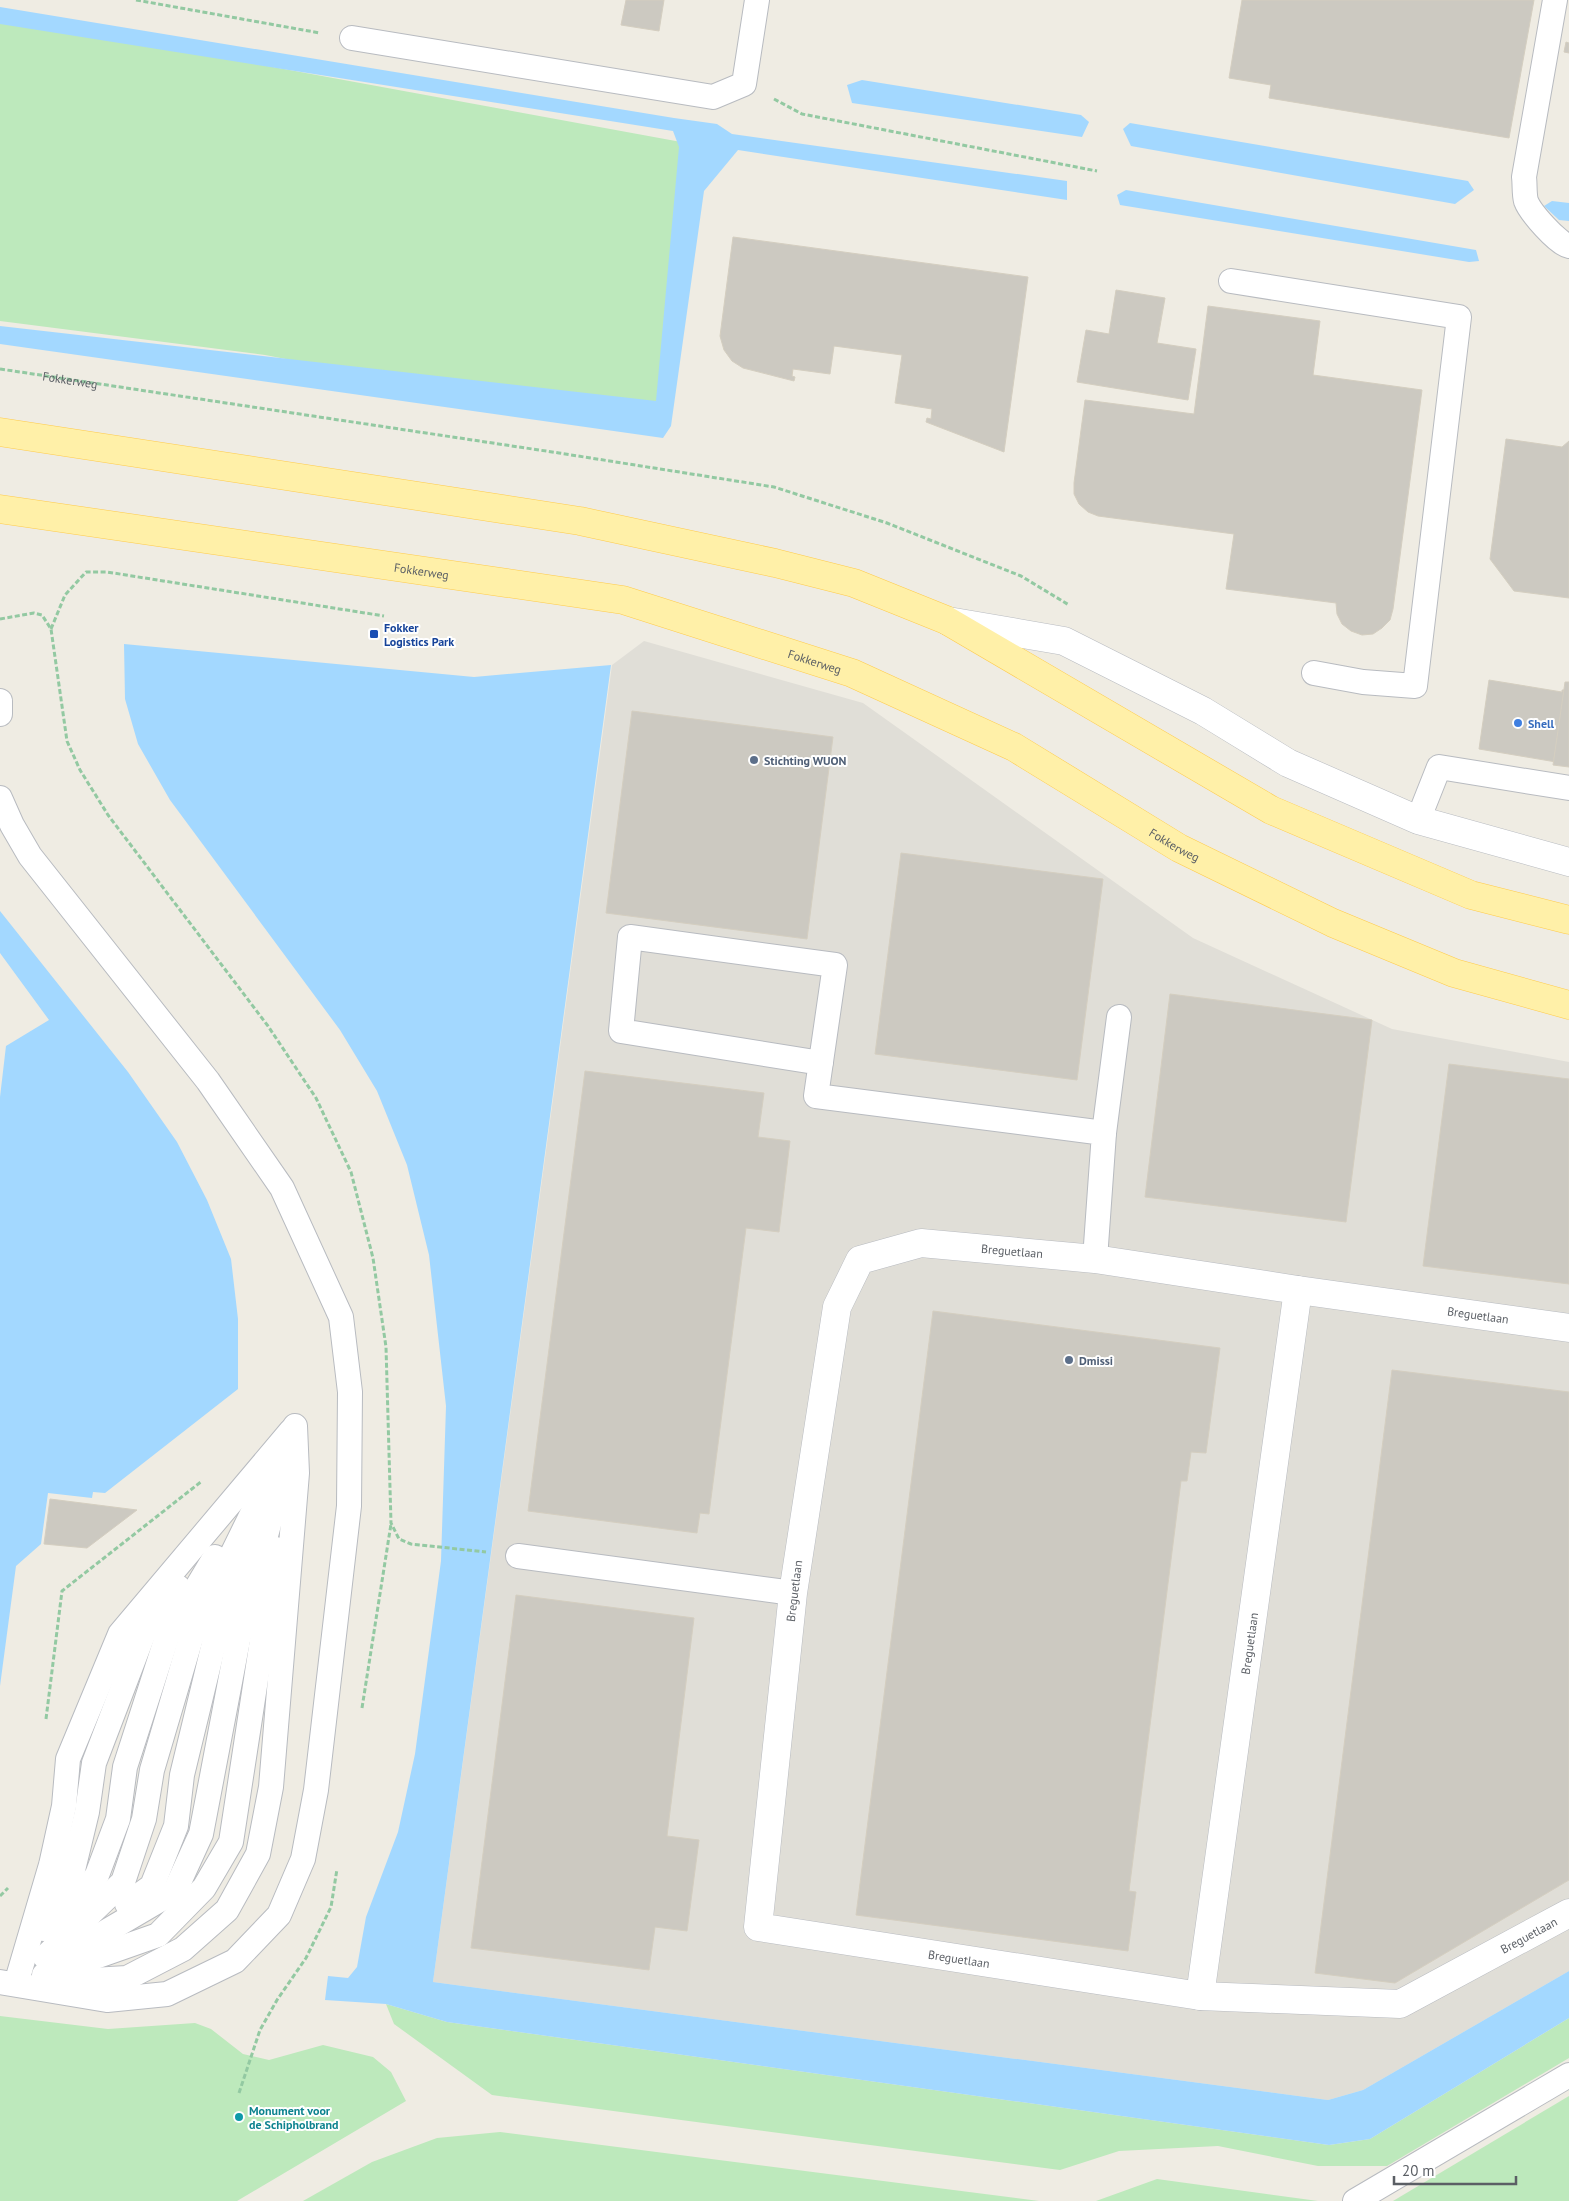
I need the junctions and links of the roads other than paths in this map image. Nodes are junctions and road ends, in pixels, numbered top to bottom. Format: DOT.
graph roads {
  1 [pos="757,0"];
  2 [pos="1555,0"];
  3 [pos="352,38"];
  4 [pos="1569,246"];
  5 [pos="1231,281"];
  6 [pos="0,432"];
  7 [pos="0,509"];
  8 [pos="946,620"];
  9 [pos="1314,674"];
  10 [pos="0,701"];
  11 [pos="0,714"];
  12 [pos="1569,788"];
  13 [pos="0,798"];
  14 [pos="1418,820"];
  15 [pos="1569,862"];
  16 [pos="1569,920"];
  17 [pos="1569,1005"];
  18 [pos="1119,1018"];
  19 [pos="821,1063"];
  20 [pos="1104,1133"];
  21 [pos="1095,1259"];
  22 [pos="1298,1290"];
  23 [pos="1569,1328"];
  24 [pos="295,1426"];
  25 [pos="518,1556"];
  26 [pos="793,1593"];
  27 [pos="1569,1913"];
  28 [pos="8,1983"];
  29 [pos="1200,1996"];
  30 [pos="1569,2075"];
  31 [pos="1355,2201"];
  1 -- 3 [label="lane"];
  2 -- 4 [label="lane"];
  5 -- 9 [label="lane"];
  6 -- 8 [label="main road"];
  7 -- 17 [label="main road, Fokkerweg"];
  8 -- 14 [label="street"];
  8 -- 16 [label="main road"];
  10 -- 11 [label="lane"];
  12 -- 14 [label="lane"];
  13 -- 28 [label="lane"];
  14 -- 15 [label="street"];
  18 -- 20 [label="lane"];
  19 -- 19 [label="lane"];
  19 -- 20 [label="lane"];
  20 -- 21 [label="lane"];
  21 -- 22 [label="street, Breguetlaan"];
  21 -- 26 [label="street, Breguetlaan"];
  22 -- 23 [label="street, Breguetlaan"];
  22 -- 29 [label="street, Breguetlaan"];
  24 -- 28 [label="lane"];
  24 -- 28 [label="lane"];
  24 -- 28 [label="lane"];
  24 -- 28 [label="lane"];
  24 -- 28 [label="lane"];
  25 -- 26 [label="lane"];
  26 -- 29 [label="street, Breguetlaan"];
  27 -- 29 [label="street, Breguetlaan"];
  30 -- 31 [label="lane"];
}
